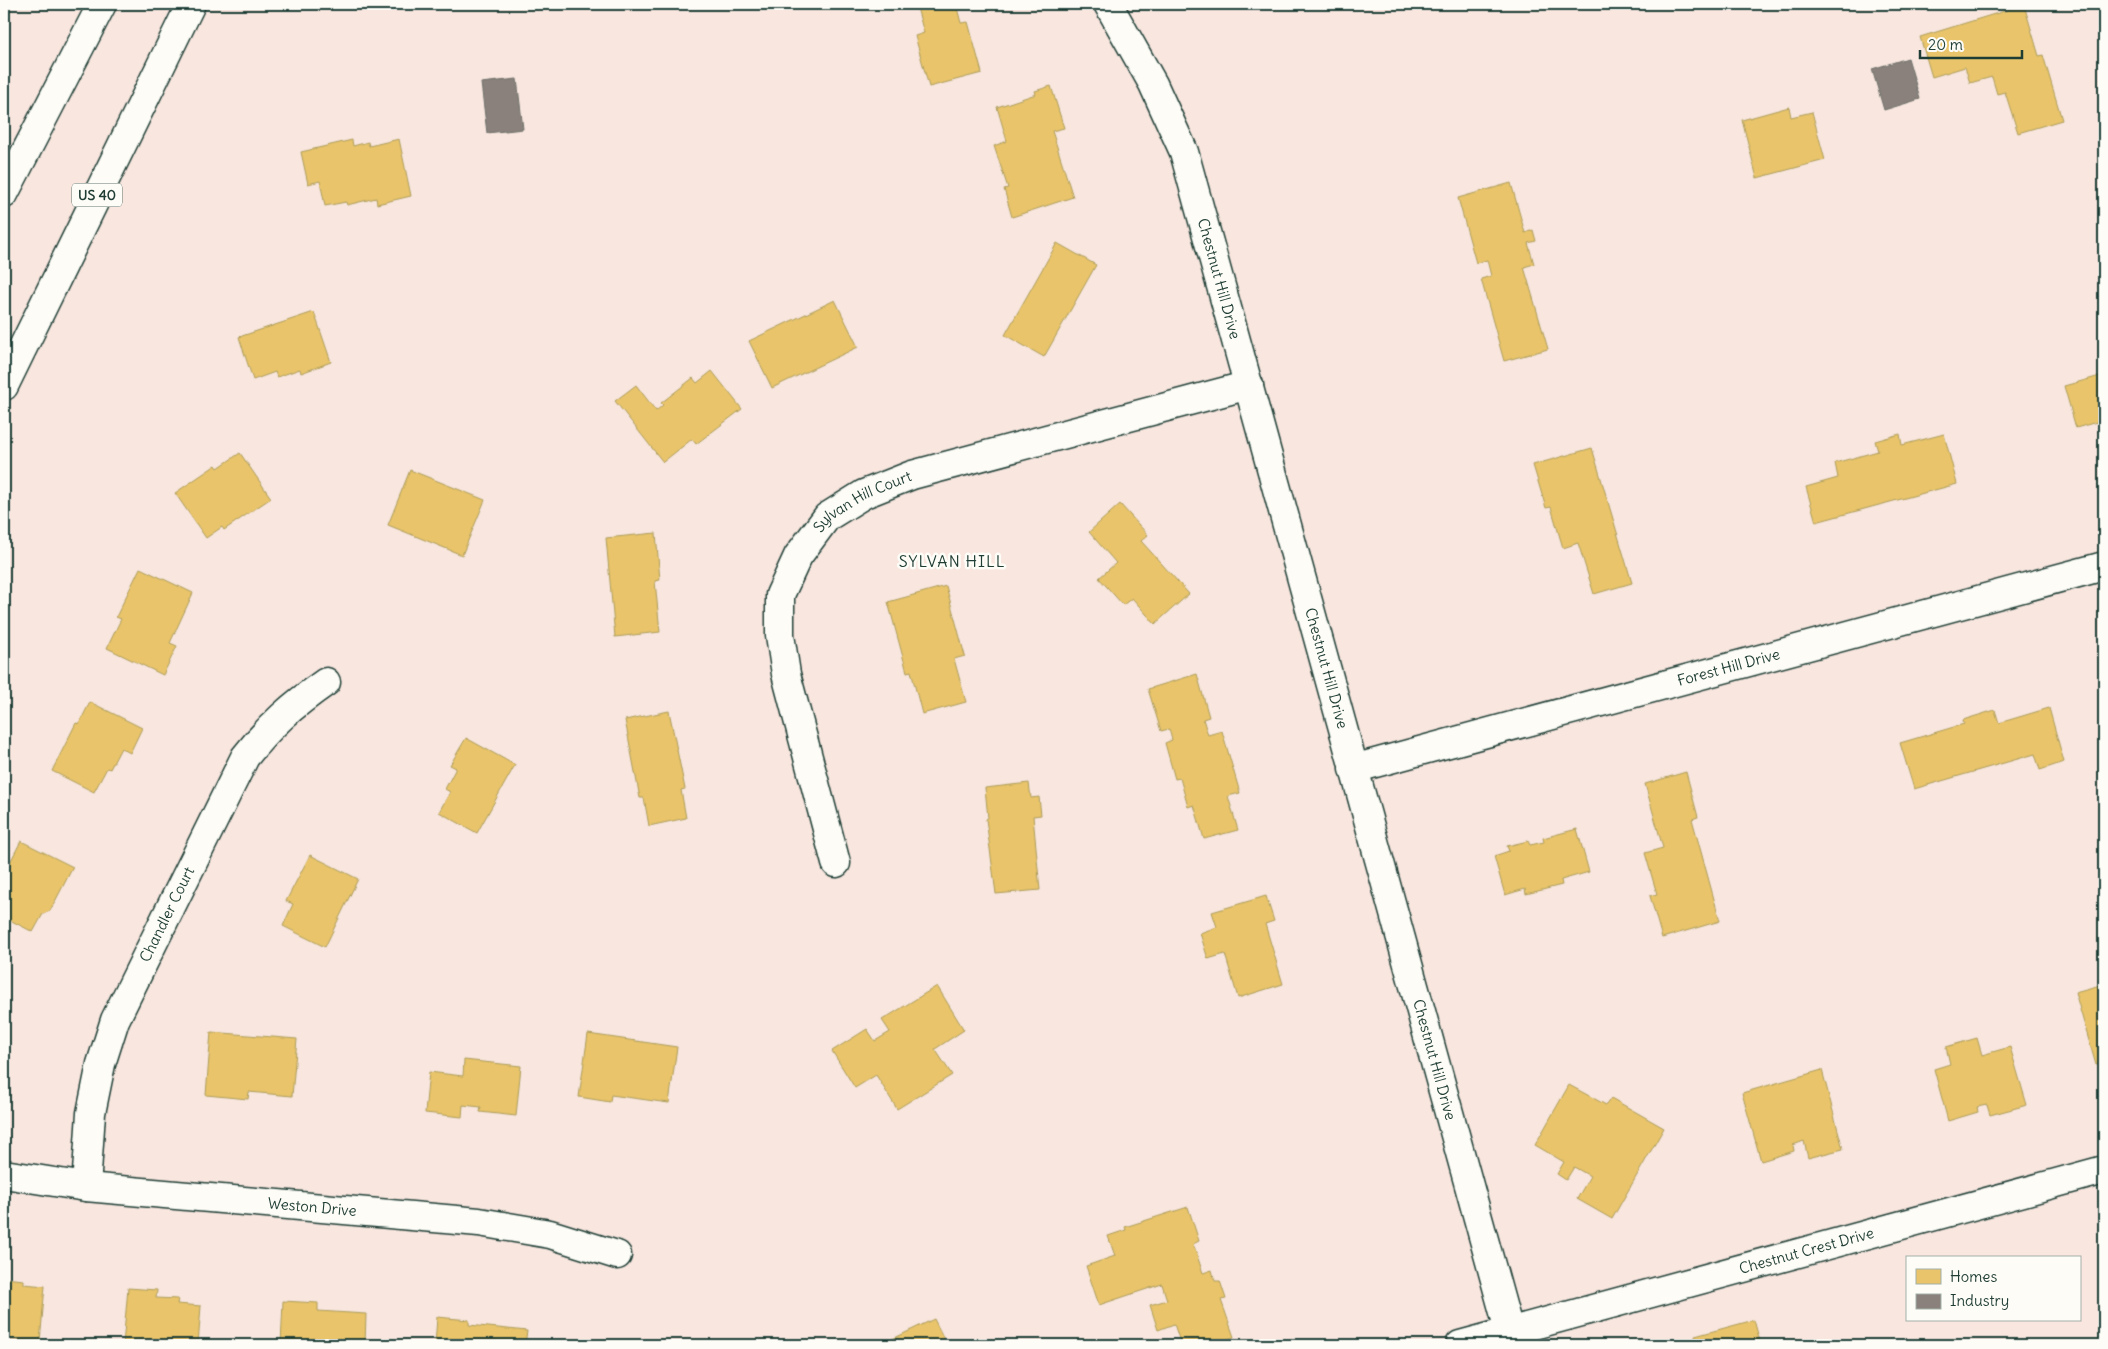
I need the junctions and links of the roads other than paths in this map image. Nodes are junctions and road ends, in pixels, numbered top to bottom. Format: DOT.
graph roads {
  1 [pos="102,4"];
  2 [pos="191,4"];
  3 [pos="1108,4"];
  4 [pos="4,194"];
  5 [pos="1249,385"];
  6 [pos="4,386"];
  7 [pos="2104,566"];
  8 [pos="326,682"];
  9 [pos="1353,769"];
  10 [pos="836,863"];
  11 [pos="2104,1170"];
  12 [pos="4,1174"];
  13 [pos="86,1188"];
  14 [pos="616,1255"];
  15 [pos="1511,1338"];
  16 [pos="1460,1345"];
  1 -- 4 [label="street"];
  2 -- 6 [label="street, US 40"];
  3 -- 5 [label="street, Chestnut Hill Drive"];
  5 -- 9 [label="street, Chestnut Hill Drive"];
  5 -- 10 [label="street, Sylvan Hill Court"];
  7 -- 9 [label="street, Forest Hill Drive"];
  8 -- 13 [label="street, Chandler Court"];
  9 -- 15 [label="street, Chestnut Hill Drive"];
  11 -- 15 [label="street, Chestnut Crest Drive"];
  12 -- 13 [label="street, Weston Drive"];
  13 -- 14 [label="street, Weston Drive"];
  15 -- 16 [label="street, Chestnut Crest Drive"];
}
